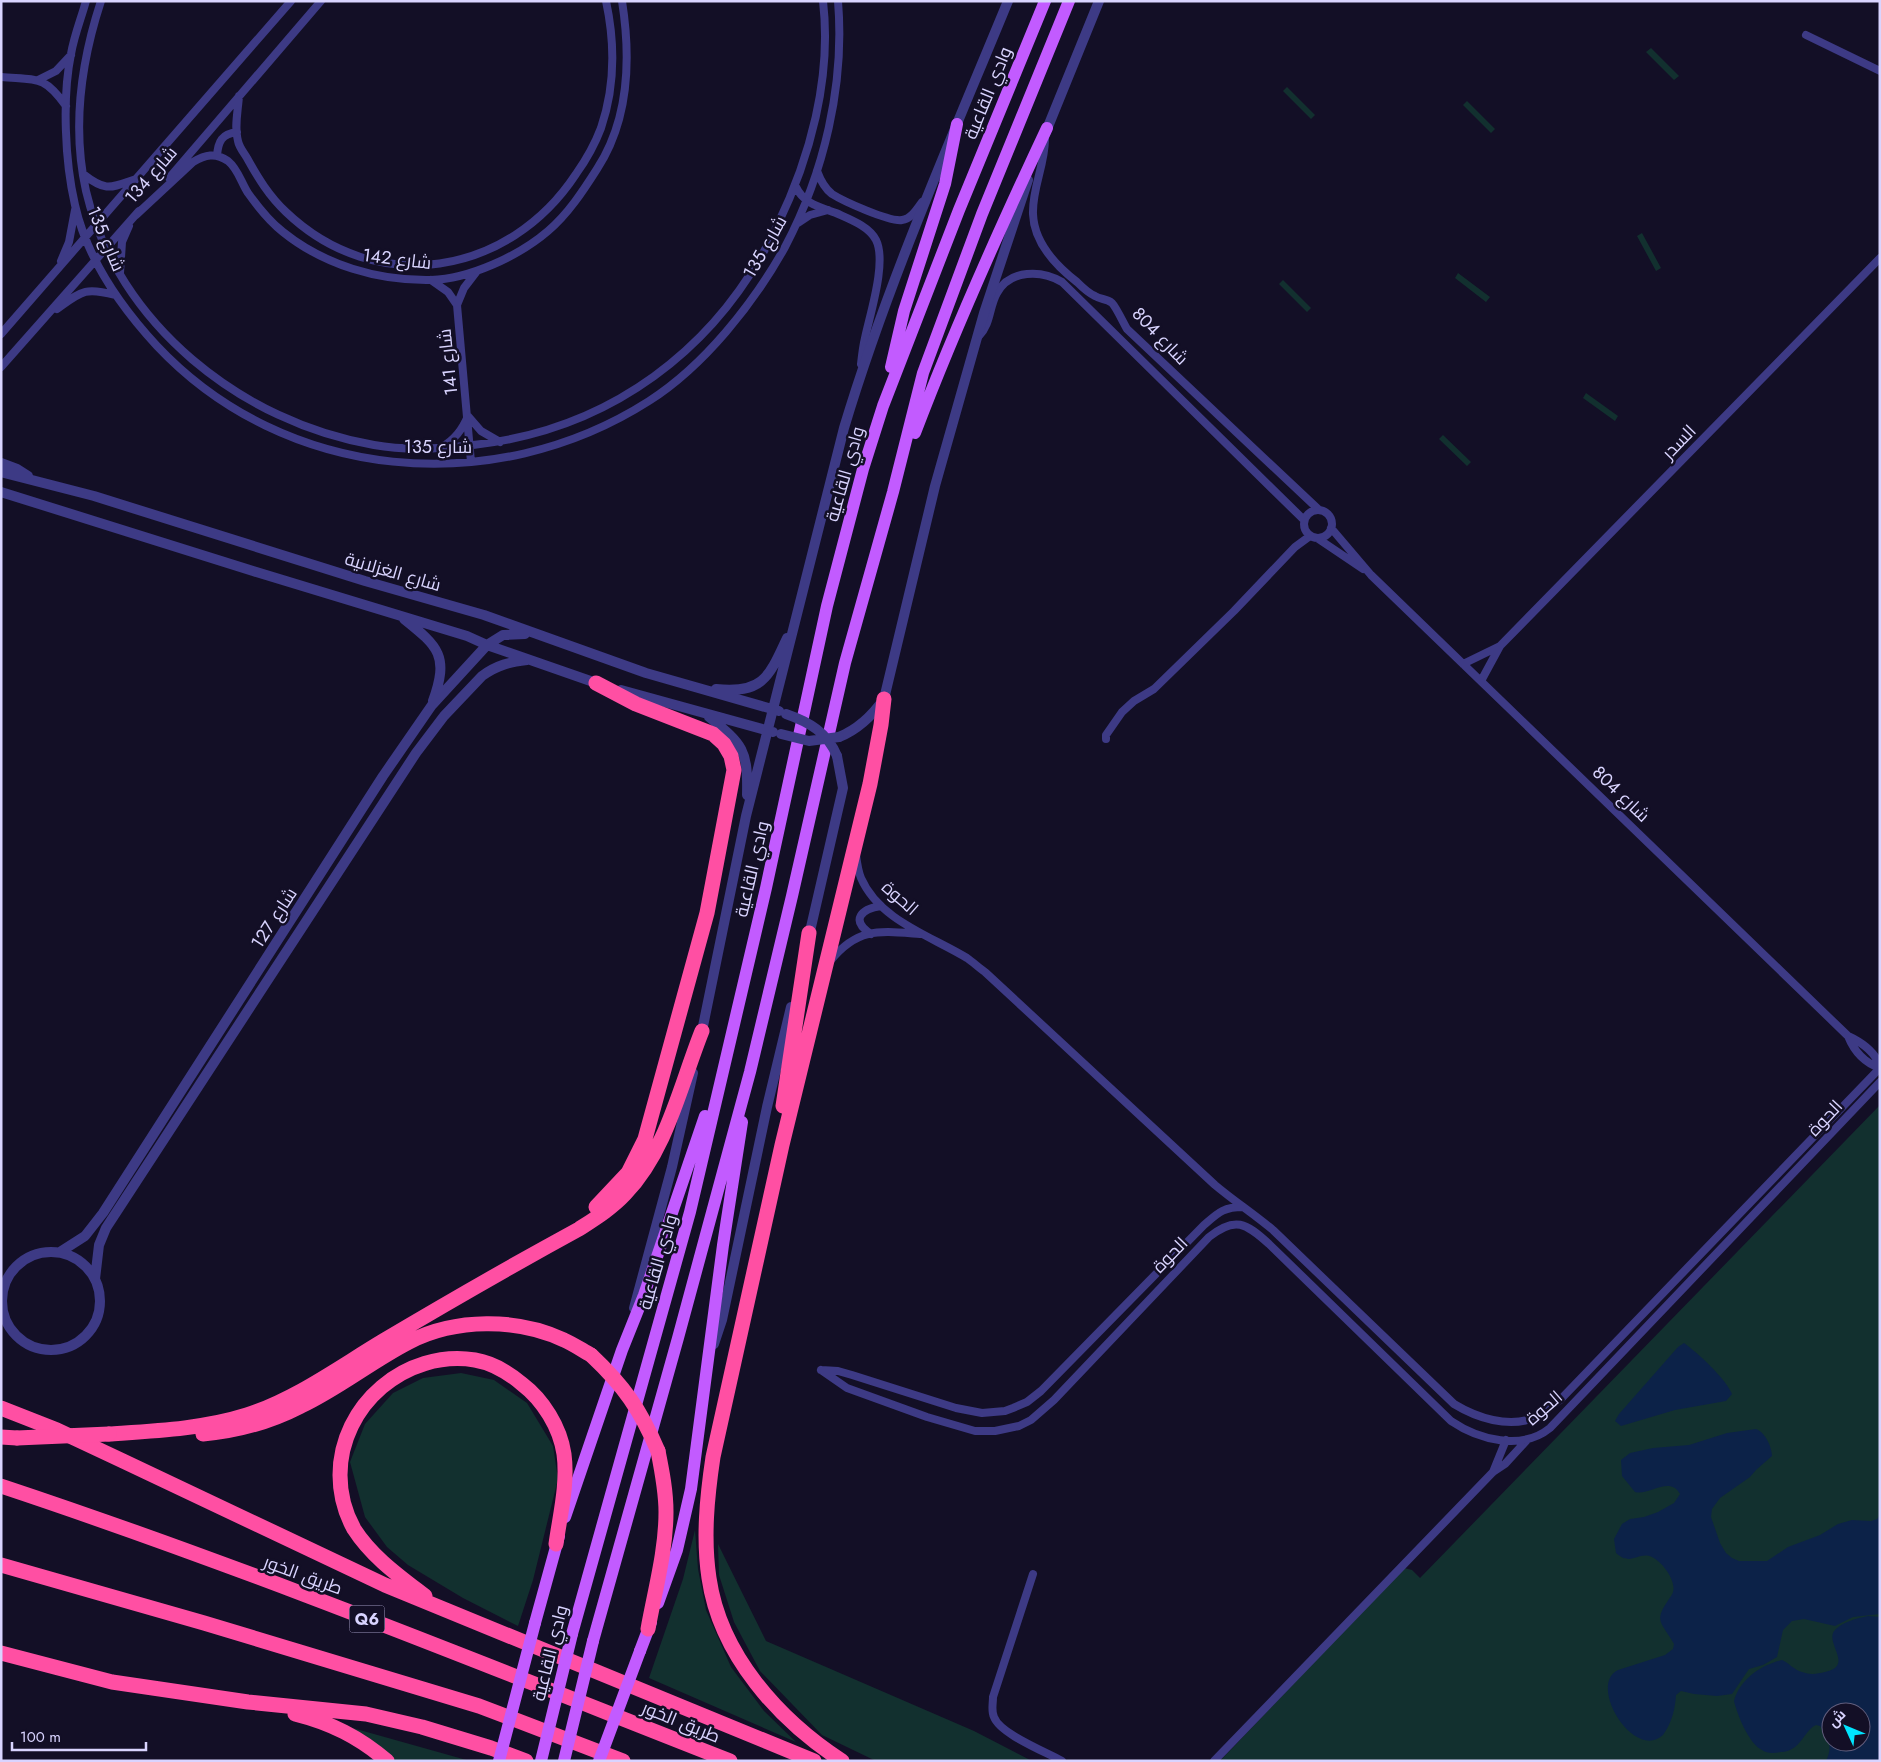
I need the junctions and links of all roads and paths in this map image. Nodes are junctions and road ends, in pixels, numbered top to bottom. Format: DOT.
graph roads {
  1 [pos="86,1"];
  2 [pos="101,1"];
  3 [pos="291,1"];
  4 [pos="320,1"];
  5 [pos="606,1"];
  6 [pos="622,1"];
  7 [pos="823,1"];
  8 [pos="838,1"];
  9 [pos="1008,1"];
  10 [pos="1045,1"];
  11 [pos="1069,1"];
  12 [pos="1098,1"];
  13 [pos="1806,35"];
  14 [pos="71,55"];
  15 [pos="1880,71"];
  16 [pos="1,77"];
  17 [pos="38,80"];
  18 [pos="239,96"];
  19 [pos="66,106"];
  20 [pos="957,124"];
  21 [pos="1046,131"];
  22 [pos="236,132"];
  23 [pos="217,156"];
  24 [pos="817,171"];
  25 [pos="83,174"];
  26 [pos="138,178"];
  27 [pos="796,187"];
  28 [pos="929,192"];
  29 [pos="806,202"];
  30 [pos="75,206"];
  31 [pos="828,210"];
  32 [pos="134,217"];
  33 [pos="97,224"];
  34 [pos="795,226"];
  35 [pos="85,237"];
  36 [pos="106,248"];
  37 [pos="1880,258"];
  38 [pos="95,261"];
  39 [pos="58,268"];
  40 [pos="477,271"];
  41 [pos="120,273"];
  42 [pos="431,280"];
  43 [pos="115,295"];
  44 [pos="457,305"];
  45 [pos="46,318"];
  46 [pos="1,334"];
  47 [pos="976,339"];
  48 [pos="1,367"];
  49 [pos="860,376"];
  50 [pos="883,406"];
  51 [pos="468,416"];
  52 [pos="500,442"];
  53 [pos="470,445"];
  54 [pos="441,449"];
  55 [pos="471,462"];
  56 [pos="1,463"];
  57 [pos="1,472"];
  58 [pos="32,481"];
  59 [pos="1,492"];
  60 [pos="893,492"];
  61 [pos="1318,509"];
  62 [pos="1304,523"];
  63 [pos="1331,528"];
  64 [pos="1314,537"];
  65 [pos="1296,547"];
  66 [pos="1371,575"];
  67 [pos="400,616"];
  68 [pos="797,617"];
  69 [pos="538,635"];
  70 [pos="487,645"];
  71 [pos="1500,646"];
  72 [pos="531,660"];
  73 [pos="1463,664"];
  74 [pos="1481,681"];
  75 [pos="596,683"];
  76 [pos="690,687"];
  77 [pos="884,699"];
  78 [pos="432,705"];
  79 [pos="773,710"];
  80 [pos="707,714"];
  81 [pos="444,716"];
  82 [pos="768,730"];
  83 [pos="833,739"];
  84 [pos="1106,739"];
  85 [pos="746,816"];
  86 [pos="854,850"];
  87 [pos="881,906"];
  88 [pos="809,934"];
  89 [pos="871,934"];
  90 [pos="924,934"];
  91 [pos="828,964"];
  92 [pos="702,1031"];
  93 [pos="723,1068"];
  94 [pos="1880,1068"];
  95 [pos="750,1072"];
  96 [pos="1880,1082"];
  97 [pos="782,1145"];
  98 [pos="1243,1207"];
  99 [pos="1243,1225"];
  100 [pos="60,1252"];
  101 [pos="529,1256"];
  102 [pos="95,1278"];
  103 [pos="3,1285"];
  104 [pos="4,1323"];
  105 [pos="622,1350"];
  106 [pos="710,1354"];
  107 [pos="852,1375"];
  108 [pos="847,1388"];
  109 [pos="1,1408"];
  110 [pos="142,1432"];
  111 [pos="1,1437"];
  112 [pos="1506,1440"];
  113 [pos="1528,1440"];
  114 [pos="1492,1472"];
  115 [pos="1,1486"];
  116 [pos="556,1544"];
  117 [pos="1,1565"];
  118 [pos="1033,1574"];
  119 [pos="442,1609"];
  120 [pos="648,1629"];
  121 [pos="1,1653"];
  122 [pos="248,1702"];
  123 [pos="387,1761"];
  124 [pos="499,1761"];
  125 [pos="526,1761"];
  126 [pos="540,1761"];
  127 [pos="564,1761"];
  128 [pos="599,1761"];
  129 [pos="623,1761"];
  130 [pos="730,1761"];
  131 [pos="814,1761"];
  132 [pos="842,1761"];
  133 [pos="1062,1761"];
  134 [pos="1214,1761"];
  1 -- 14 [label="street, شارع 135"];
  2 -- 25 [label="street, شارع 135"];
  3 -- 26 [label="street, شارع 134"];
  4 -- 18 [label="street, شارع 134"];
  5 -- 22 [label="street, شارع 142"];
  6 -- 40 [label="street, شارع 142"];
  7 -- 27 [label="street, شارع 135"];
  8 -- 24 [label="street, شارع 135"];
  9 -- 20 [label="street, وادي القاعية"];
  10 -- 50 [label="main road, وادي القاعية"];
  11 -- 60 [label="main road"];
  12 -- 21 [label="street"];
  13 -- 15 [label="street"];
  14 -- 17 [label="street"];
  14 -- 19 [label="street, شارع 135"];
  16 -- 17 [label="street"];
  17 -- 19 [label="street"];
  18 -- 22 [label="street, شارع 142"];
  18 -- 32 [label="street, شارع 134"];
  19 -- 30 [label="street, شارع 135"];
  20 -- 28 [label="street, وادي القاعية"];
  20 -- 50 [label="main road"];
  21 -- 47 [label="street"];
  21 -- 60 [label="main road"];
  21 -- 61 [label="street, شارع 804"];
  22 -- 23 [label="street"];
  23 -- 32 [label="street"];
  23 -- 42 [label="street, شارع 142"];
  24 -- 28 [label="street, وادي القاعية"];
  24 -- 29 [label="street, شارع 135"];
  25 -- 26 [label="street"];
  25 -- 33 [label="street, شارع 135"];
  26 -- 33 [label="street, شارع 134"];
  27 -- 29 [label="street"];
  27 -- 52 [label="street, شارع 135"];
  28 -- 49 [label="street, وادي القاعية"];
  29 -- 31 [label="street, وادي القاعية"];
  29 -- 34 [label="street, شارع 135"];
  30 -- 35 [label="street, شارع 135"];
  30 -- 39 [label="street"];
  31 -- 34 [label="street"];
  31 -- 49 [label="street, وادي القاعية"];
  32 -- 36 [label="street, شارع 134"];
  32 -- 41 [label="street"];
  33 -- 35 [label="street, شارع 134"];
  33 -- 36 [label="street, شارع 135"];
  34 -- 55 [label="street, شارع 135"];
  35 -- 38 [label="street, شارع 135"];
  35 -- 39 [label="street, شارع 134"];
  36 -- 38 [label="street, شارع 134"];
  36 -- 41 [label="street, شارع 135"];
  37 -- 71 [label="street, السدر"];
  38 -- 43 [label="street, شارع 135"];
  38 -- 45 [label="street, شارع 134"];
  39 -- 46 [label="street, شارع 134"];
  40 -- 42 [label="street, شارع 142"];
  40 -- 44 [label="street, شارع 141"];
  41 -- 54 [label="street, شارع 135"];
  42 -- 44 [label="street, شارع 141"];
  43 -- 45 [label="street"];
  43 -- 55 [label="street, شارع 135"];
  44 -- 51 [label="street, شارع 141"];
  45 -- 48 [label="street, شارع 134"];
  47 -- 62 [label="street, شارع 804"];
  47 -- 77 [label="street"];
  49 -- 68 [label="street, وادي القاعية"];
  50 -- 93 [label="main road, وادي القاعية"];
  51 -- 52 [label="street, شارع 141"];
  51 -- 53 [label="street, شارع 141"];
  51 -- 54 [label="street, شارع 141"];
  52 -- 53 [label="street, شارع 135"];
  53 -- 54 [label="street, شارع 135"];
  53 -- 55 [label="street, شارع 141"];
  56 -- 58 [label="street"];
  57 -- 58 [label="street, شارع الغزلانية"];
  58 -- 69 [label="street, شارع الغزلانية"];
  59 -- 67 [label="street"];
  60 -- 95 [label="main road"];
  61 -- 62 [label="street"];
  61 -- 63 [label="street"];
  62 -- 64 [label="street"];
  62 -- 65 [label="street"];
  63 -- 64 [label="street"];
  63 -- 66 [label="street, شارع 804"];
  64 -- 65 [label="street"];
  64 -- 66 [label="street, شارع 804"];
  65 -- 84 [label="street"];
  66 -- 73 [label="street, شارع 804"];
  67 -- 70 [label="street"];
  67 -- 78 [label="street"];
  68 -- 76 [label="street"];
  68 -- 79 [label="street, وادي القاعية"];
  69 -- 70 [label="street, شارع 127"];
  69 -- 76 [label="street, شارع الغزلانية"];
  70 -- 72 [label="street"];
  70 -- 78 [label="street, شارع 127"];
  71 -- 73 [label="street"];
  71 -- 74 [label="street"];
  72 -- 75 [label="street"];
  72 -- 81 [label="street, شارع 127"];
  73 -- 74 [label="street, شارع 804"];
  74 -- 94 [label="street, شارع 804"];
  75 -- 80 [label="street"];
  75 -- 101 [label="highway"];
  76 -- 79 [label="street, شارع الغزلانية"];
  77 -- 83 [label="street"];
  77 -- 86 [label="highway"];
  78 -- 81 [label="street"];
  78 -- 100 [label="street, شارع 127"];
  79 -- 82 [label="street, وادي القاعية"];
  79 -- 83 [label="street, bridge"];
  80 -- 82 [label="street"];
  80 -- 85 [label="street"];
  81 -- 102 [label="street, شارع 127"];
  82 -- 83 [label="street, bridge"];
  82 -- 85 [label="street, وادي القاعية"];
  83 -- 88 [label="street, bridge"];
  85 -- 92 [label="street, وادي القاعية"];
  86 -- 87 [label="street, الحوة"];
  86 -- 91 [label="highway"];
  87 -- 89 [label="street"];
  87 -- 90 [label="street, الحوة"];
  88 -- 97 [label="highway"];
  88 -- 106 [label="street"];
  89 -- 90 [label="street, الحوة"];
  89 -- 91 [label="street, الحوة"];
  90 -- 98 [label="street, الحوة"];
  91 -- 97 [label="highway"];
  92 -- 101 [label="highway"];
  92 -- 105 [label="street, وادي القاعية"];
  93 -- 105 [label="main road"];
  93 -- 126 [label="main road, وادي القاعية, bridge"];
  94 -- 98 [label="street, الحوة"];
  95 -- 106 [label="main road"];
  95 -- 127 [label="main road, bridge"];
  96 -- 113 [label="street, الحوة"];
  97 -- 132 [label="highway"];
  98 -- 99 [label="street"];
  98 -- 107 [label="street, الحوة"];
  99 -- 108 [label="street, الحوة"];
  99 -- 112 [label="street, الحوة"];
  100 -- 102 [label="street"];
  100 -- 103 [label="street"];
  101 -- 110 [label="highway"];
  102 -- 104 [label="street"];
  103 -- 104 [label="street"];
  105 -- 116 [label="main road"];
  106 -- 120 [label="main road"];
  107 -- 108 [label="street"];
  107 -- 108 [label="street, الحوة"];
  109 -- 119 [label="highway"];
  110 -- 111 [label="highway, bridge"];
  110 -- 120 [label="highway, bridge"];
  112 -- 113 [label="street, الحوة"];
  112 -- 114 [label="street"];
  113 -- 114 [label="street"];
  114 -- 134 [label="street"];
  115 -- 130 [label="highway, طريق الخور / Q6"];
  116 -- 119 [label="highway"];
  116 -- 124 [label="main road, bridge"];
  117 -- 129 [label="highway"];
  118 -- 133 [label="street"];
  119 -- 131 [label="highway"];
  120 -- 128 [label="main road, bridge"];
  121 -- 122 [label="highway"];
  122 -- 123 [label="highway"];
  122 -- 125 [label="highway"];
}
